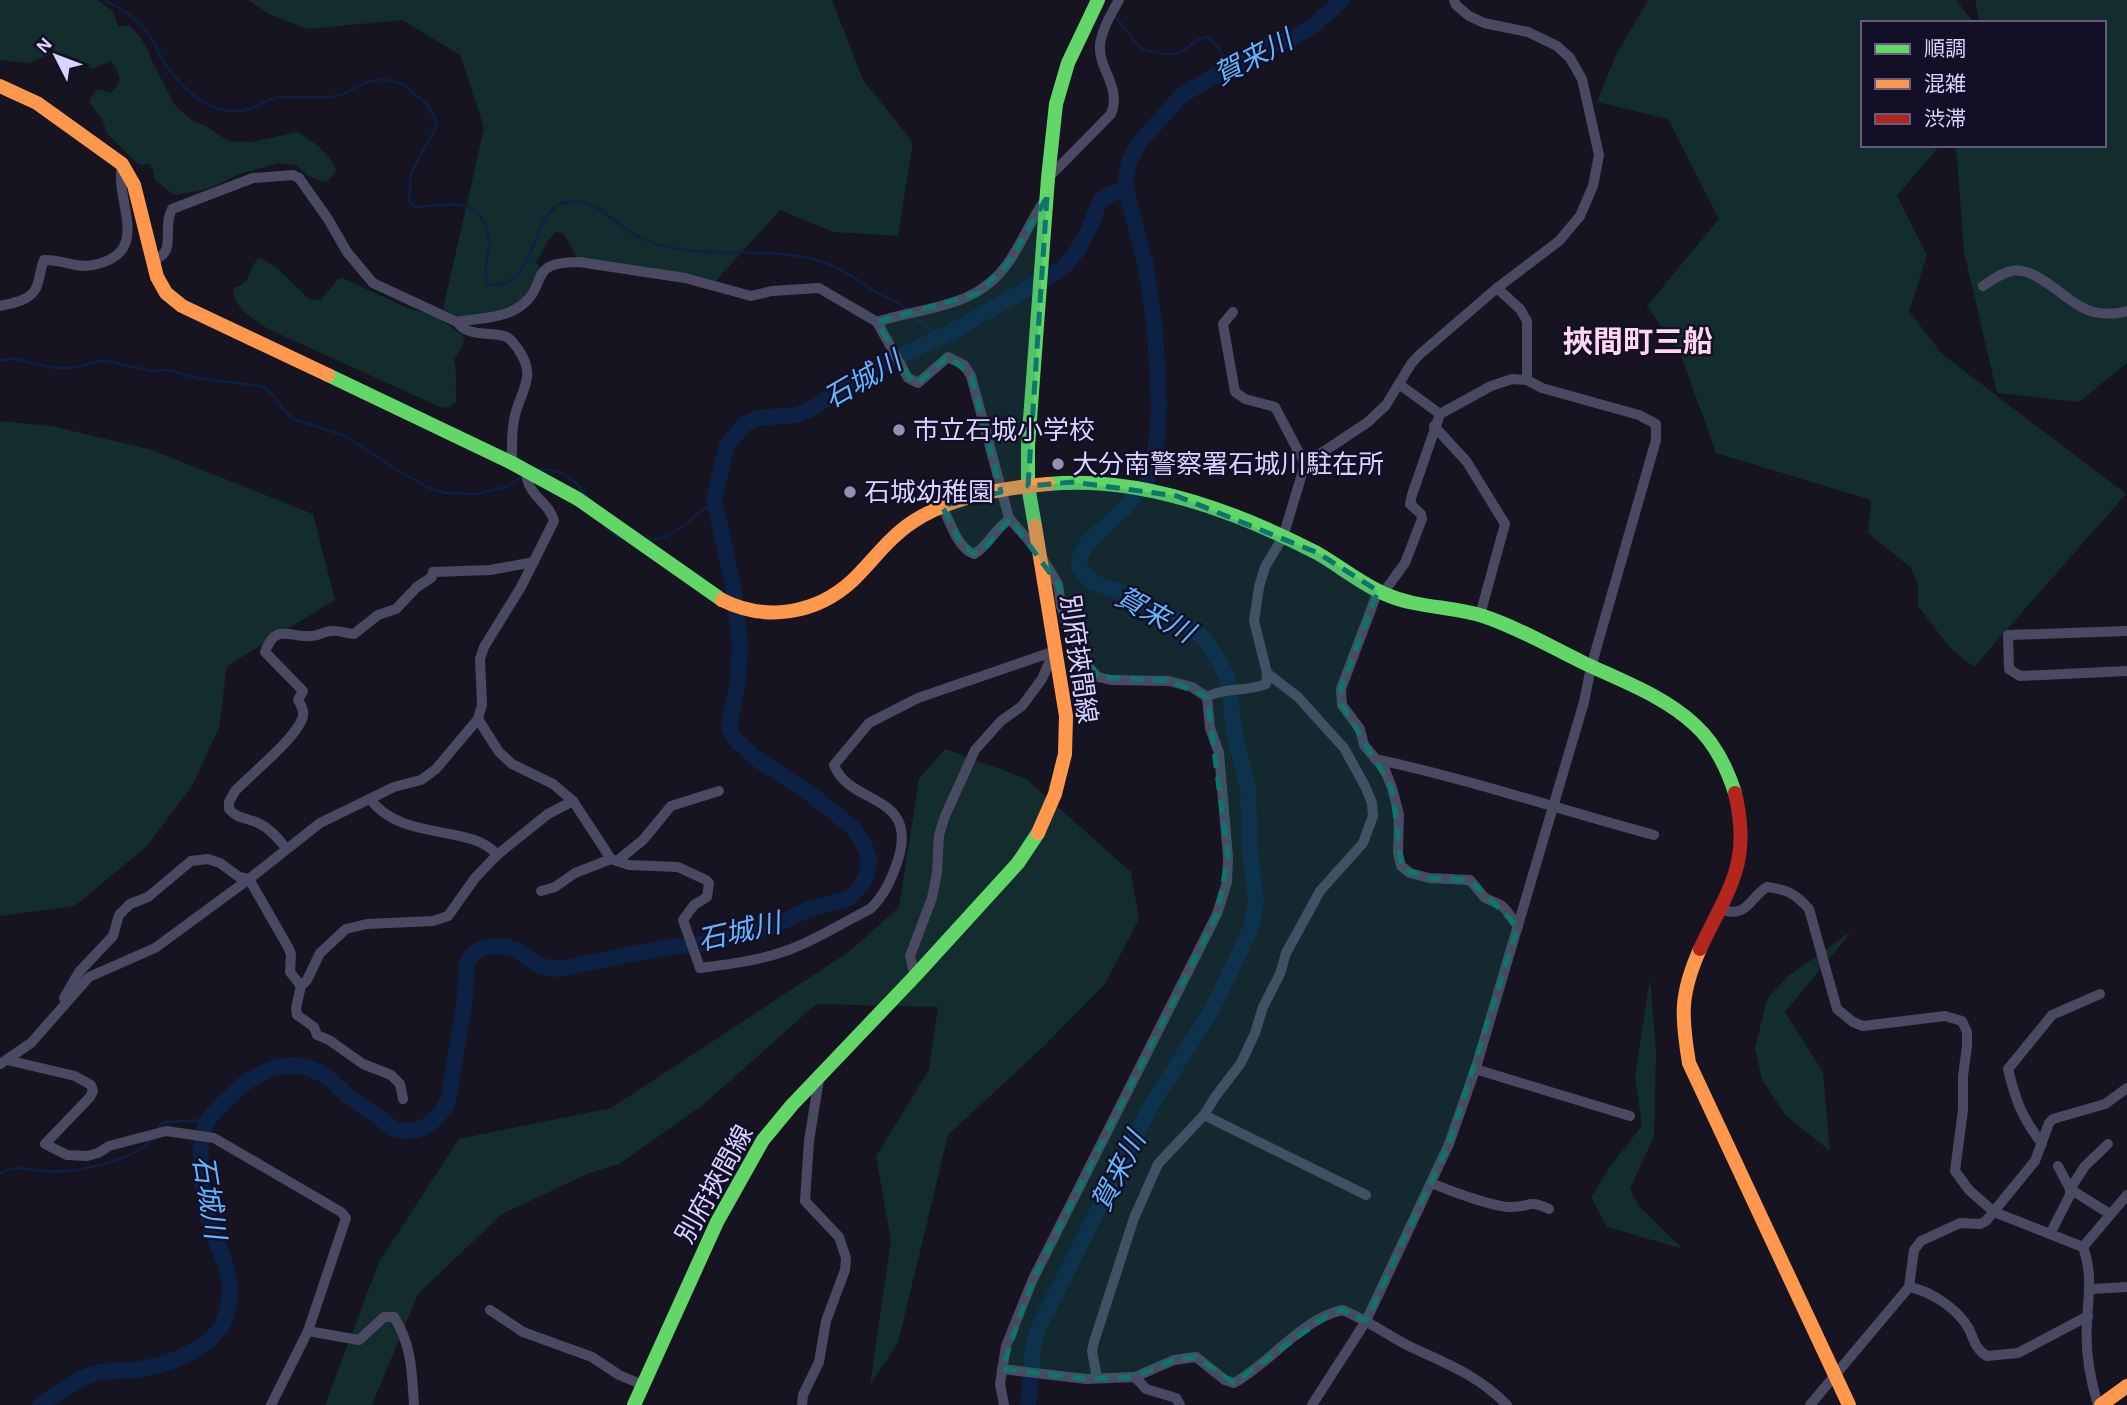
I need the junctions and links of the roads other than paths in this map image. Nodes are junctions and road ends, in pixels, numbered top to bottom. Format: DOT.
graph roads {
  1 [pos="1098,0"];
  2 [pos="1119,0"];
  3 [pos="1454,0"];
  4 [pos="0,86"];
  5 [pos="122,164"];
  6 [pos="1048,178"];
  7 [pos="1047,197"];
  8 [pos="151,261"];
  9 [pos="1983,286"];
  10 [pos="1497,288"];
  11 [pos="0,306"];
  12 [pos="2127,311"];
  13 [pos="1233,312"];
  14 [pos="457,322"];
  15 [pos="877,322"];
  16 [pos="1527,380"];
  17 [pos="1399,384"];
  18 [pos="1440,414"];
  19 [pos="1434,426"];
  20 [pos="512,463"];
  21 [pos="1305,464"];
  22 [pos="531,474"];
  23 [pos="1028,486"];
  24 [pos="1001,492"];
  25 [pos="942,506"];
  26 [pos="1010,519"];
  27 [pos="1283,537"];
  28 [pos="1037,550"];
  29 [pos="534,562"];
  30 [pos="1380,592"];
  31 [pos="1480,615"];
  32 [pos="2127,631"];
  33 [pos="1055,651"];
  34 [pos="1591,667"];
  35 [pos="2127,671"];
  36 [pos="1267,673"];
  37 [pos="1211,695"];
  38 [pos="478,719"];
  39 [pos="1375,758"];
  40 [pos="719,791"];
  41 [pos="370,799"];
  42 [pos="573,802"];
  43 [pos="1553,808"];
  44 [pos="1654,835"];
  45 [pos="286,848"];
  46 [pos="497,855"];
  47 [pos="614,860"];
  48 [pos="250,879"];
  49 [pos="541,891"];
  50 [pos="1719,909"];
  51 [pos="1518,927"];
  52 [pos="915,975"];
  53 [pos="301,986"];
  54 [pos="2101,994"];
  55 [pos="62,1009"];
  56 [pos="3,1062"];
  57 [pos="1475,1069"];
  58 [pos="820,1077"];
  59 [pos="2127,1088"];
  60 [pos="403,1099"];
  61 [pos="1205,1115"];
  62 [pos="1630,1116"];
  63 [pos="2042,1144"];
  64 [pos="2108,1144"];
  65 [pos="2057,1166"];
  66 [pos="1431,1183"];
  67 [pos="2070,1189"];
  68 [pos="1366,1195"];
  69 [pos="2127,1195"];
  70 [pos="1549,1209"];
  71 [pos="1994,1212"];
  72 [pos="2110,1214"];
  73 [pos="2050,1234"];
  74 [pos="2083,1247"];
  75 [pos="1909,1287"];
  76 [pos="2127,1287"];
  77 [pos="2091,1289"];
  78 [pos="490,1310"];
  79 [pos="2088,1316"];
  80 [pos="1366,1321"];
  81 [pos="308,1331"];
  82 [pos="1002,1369"];
  83 [pos="1834,1374"];
  84 [pos="1135,1377"];
  85 [pos="1097,1378"];
  86 [pos="643,1385"];
  87 [pos="2127,1386"];
  88 [pos="271,1405"];
  89 [pos="415,1405"];
  90 [pos="634,1405"];
  91 [pos="802,1405"];
  92 [pos="1004,1405"];
  93 [pos="1180,1405"];
  94 [pos="1312,1405"];
  95 [pos="1507,1405"];
  96 [pos="1810,1405"];
  97 [pos="1849,1405"];
  98 [pos="2100,1405"];
  1 -- 6 [label="street, 別府挾間線"];
  2 -- 6 [label="street"];
  3 -- 10 [label="street"];
  4 -- 5 [label="street"];
  5 -- 8 [label="street"];
  5 -- 11 [label="street"];
  6 -- 7 [label="street, 別府挾間線"];
  7 -- 15 [label="street"];
  7 -- 23 [label="street, 別府挾間線"];
  8 -- 14 [label="street"];
  8 -- 20 [label="street"];
  9 -- 12 [label="street"];
  10 -- 16 [label="street"];
  10 -- 17 [label="street"];
  13 -- 21 [label="street"];
  14 -- 15 [label="street"];
  14 -- 20 [label="street"];
  15 -- 24 [label="street"];
  16 -- 18 [label="street"];
  16 -- 34 [label="street"];
  17 -- 18 [label="street"];
  17 -- 21 [label="street"];
  18 -- 19 [label="street"];
  19 -- 30 [label="street"];
  19 -- 31 [label="street"];
  20 -- 22 [label="street"];
  21 -- 27 [label="street"];
  22 -- 25 [label="street"];
  22 -- 29 [label="street"];
  23 -- 24 [label="street"];
  23 -- 27 [label="street"];
  23 -- 28 [label="street, 別府挾間線"];
  24 -- 25 [label="street"];
  24 -- 26 [label="street"];
  25 -- 26 [label="street"];
  26 -- 28 [label="street"];
  27 -- 30 [label="street"];
  27 -- 36 [label="street"];
  28 -- 33 [label="street, 別府挾間線"];
  28 -- 37 [label="street"];
  29 -- 38 [label="street"];
  29 -- 45 [label="street"];
  30 -- 31 [label="street"];
  30 -- 39 [label="street"];
  31 -- 34 [label="street"];
  32 -- 35 [label="street"];
  33 -- 47 [label="street"];
  33 -- 52 [label="street"];
  33 -- 52 [label="street, 別府挾間線"];
  34 -- 43 [label="street"];
  34 -- 50 [label="street"];
  36 -- 37 [label="street"];
  36 -- 61 [label="street"];
  37 -- 82 [label="street"];
  38 -- 41 [label="street"];
  38 -- 42 [label="street"];
  39 -- 43 [label="street"];
  39 -- 51 [label="street"];
  40 -- 47 [label="street"];
  41 -- 45 [label="street"];
  41 -- 46 [label="street"];
  42 -- 46 [label="street"];
  42 -- 47 [label="street"];
  43 -- 44 [label="street"];
  43 -- 51 [label="street"];
  45 -- 48 [label="street"];
  46 -- 53 [label="street"];
  47 -- 49 [label="street"];
  48 -- 53 [label="street"];
  48 -- 55 [label="street"];
  48 -- 55 [label="street"];
  50 -- 71 [label="street"];
  50 -- 83 [label="street"];
  51 -- 57 [label="street"];
  52 -- 58 [label="street, 別府挾間線"];
  53 -- 60 [label="street"];
  54 -- 63 [label="street"];
  55 -- 56 [label="street"];
  56 -- 81 [label="street"];
  57 -- 62 [label="street"];
  57 -- 66 [label="street"];
  58 -- 86 [label="street, 別府挾間線"];
  58 -- 91 [label="street"];
  59 -- 63 [label="street"];
  61 -- 68 [label="street"];
  61 -- 85 [label="street"];
  63 -- 71 [label="street"];
  64 -- 67 [label="street"];
  65 -- 67 [label="street"];
  66 -- 70 [label="street"];
  66 -- 80 [label="street"];
  67 -- 72 [label="street"];
  67 -- 73 [label="street"];
  69 -- 72 [label="street"];
  71 -- 73 [label="street"];
  71 -- 75 [label="street"];
  72 -- 74 [label="street"];
  73 -- 74 [label="street"];
  74 -- 77 [label="street"];
  75 -- 79 [label="street"];
  75 -- 83 [label="street"];
  76 -- 77 [label="street"];
  77 -- 79 [label="street"];
  78 -- 86 [label="street"];
  79 -- 98 [label="street"];
  80 -- 84 [label="street"];
  80 -- 94 [label="street"];
  80 -- 95 [label="street"];
  81 -- 88 [label="street"];
  81 -- 89 [label="street"];
  82 -- 85 [label="street"];
  82 -- 92 [label="street"];
  83 -- 96 [label="street"];
  83 -- 97 [label="street"];
  84 -- 85 [label="street"];
  84 -- 93 [label="street"];
  86 -- 90 [label="street, 別府挾間線"];
  87 -- 98 [label="street"];
}
